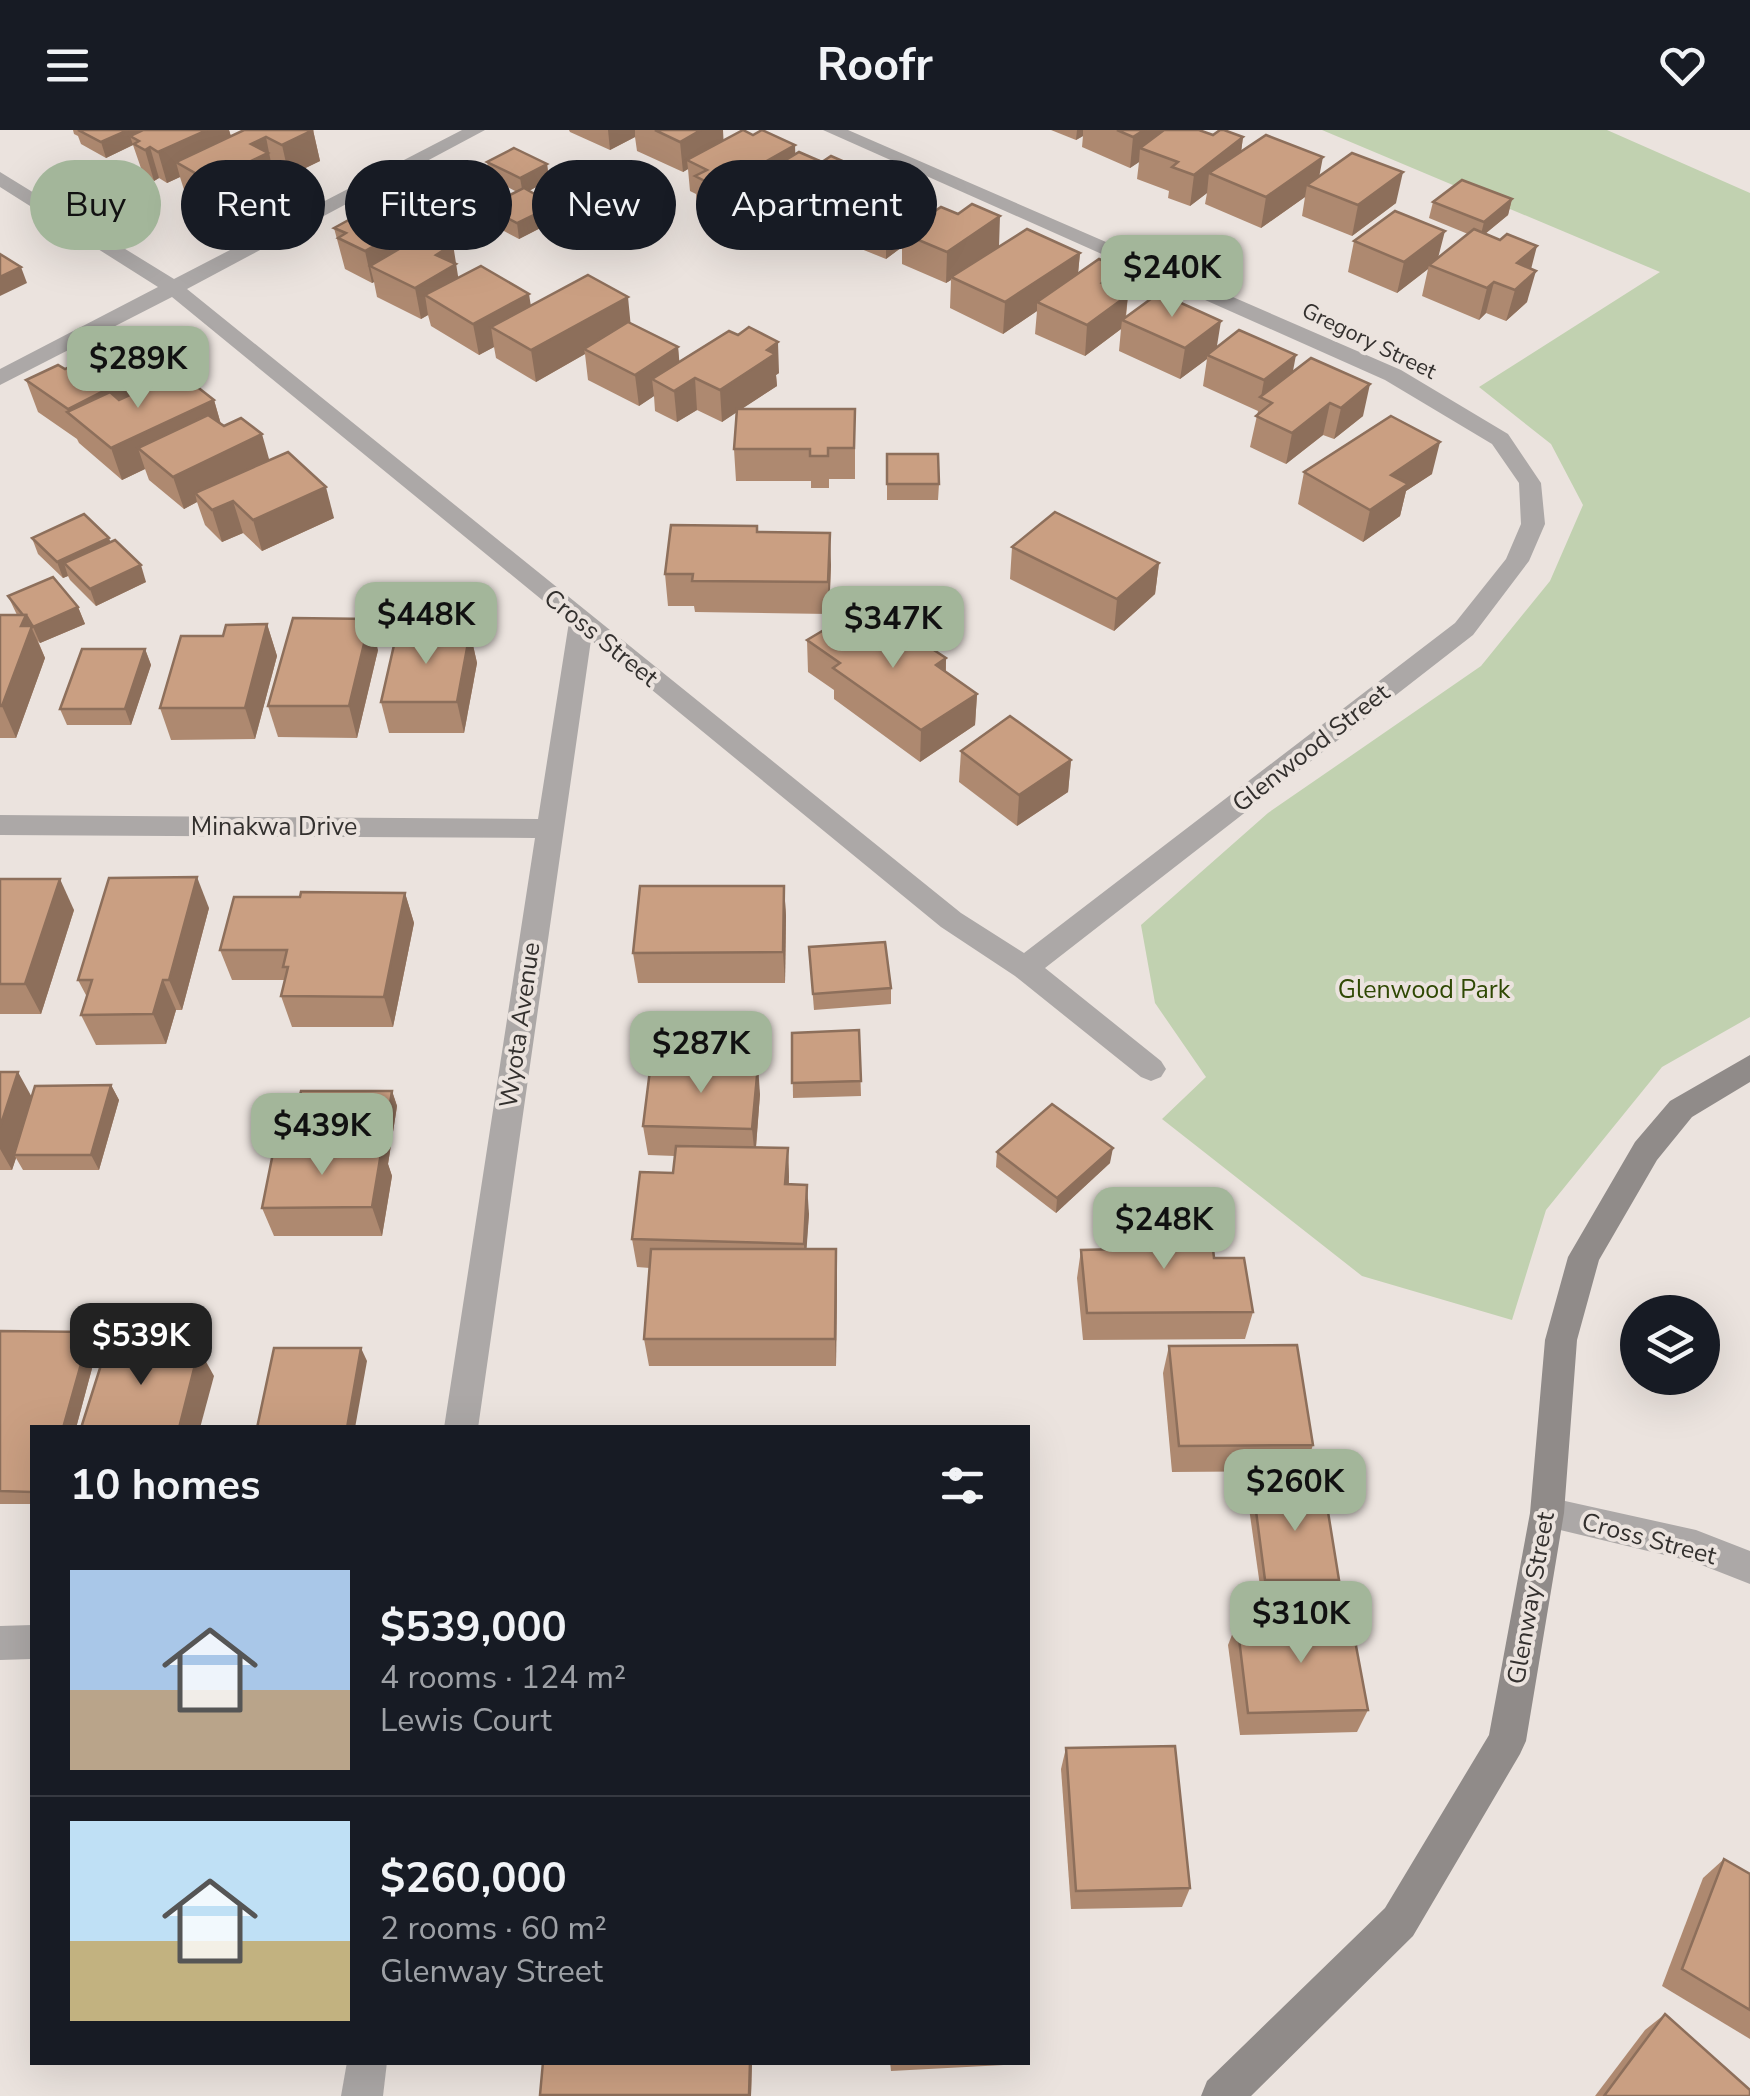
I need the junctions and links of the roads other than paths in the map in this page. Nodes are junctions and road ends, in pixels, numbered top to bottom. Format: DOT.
graph roads {
  1 [pos="476,130"];
  2 [pos="832,130"];
  3 [pos="0,178"];
  4 [pos="175,289"];
  5 [pos="0,378"];
  6 [pos="1530,483"];
  7 [pos="580,622"];
  8 [pos="0,826"];
  9 [pos="548,829"];
  10 [pos="1025,968"];
  11 [pos="1750,1067"];
  12 [pos="1151,1068"];
  13 [pos="462,1425"];
  14 [pos="1547,1512"];
  15 [pos="1750,1568"];
  16 [pos="30,1642"];
  17 [pos="0,1643"];
  18 [pos="367,2065"];
  19 [pos="362,2096"];
  20 [pos="1222,2096"];
  1 -- 4 [label="street"];
  2 -- 6 [label="street, Gregory Street"];
  3 -- 4 [label="street, Cross Street"];
  4 -- 5 [label="street"];
  4 -- 7 [label="street, Cross Street"];
  6 -- 10 [label="street, Glenwood Street"];
  7 -- 9 [label="street, Wyota Avenue"];
  7 -- 10 [label="street, Cross Street"];
  8 -- 9 [label="street, Minakwa Drive"];
  9 -- 13 [label="street, Wyota Avenue"];
  10 -- 12 [label="street, Cross Street"];
  11 -- 14 [label="street, Glenway Street"];
  14 -- 15 [label="street, Cross Street"];
  14 -- 20 [label="street, Glenway Street"];
  16 -- 17 [label="street"];
  18 -- 19 [label="street"];
}
